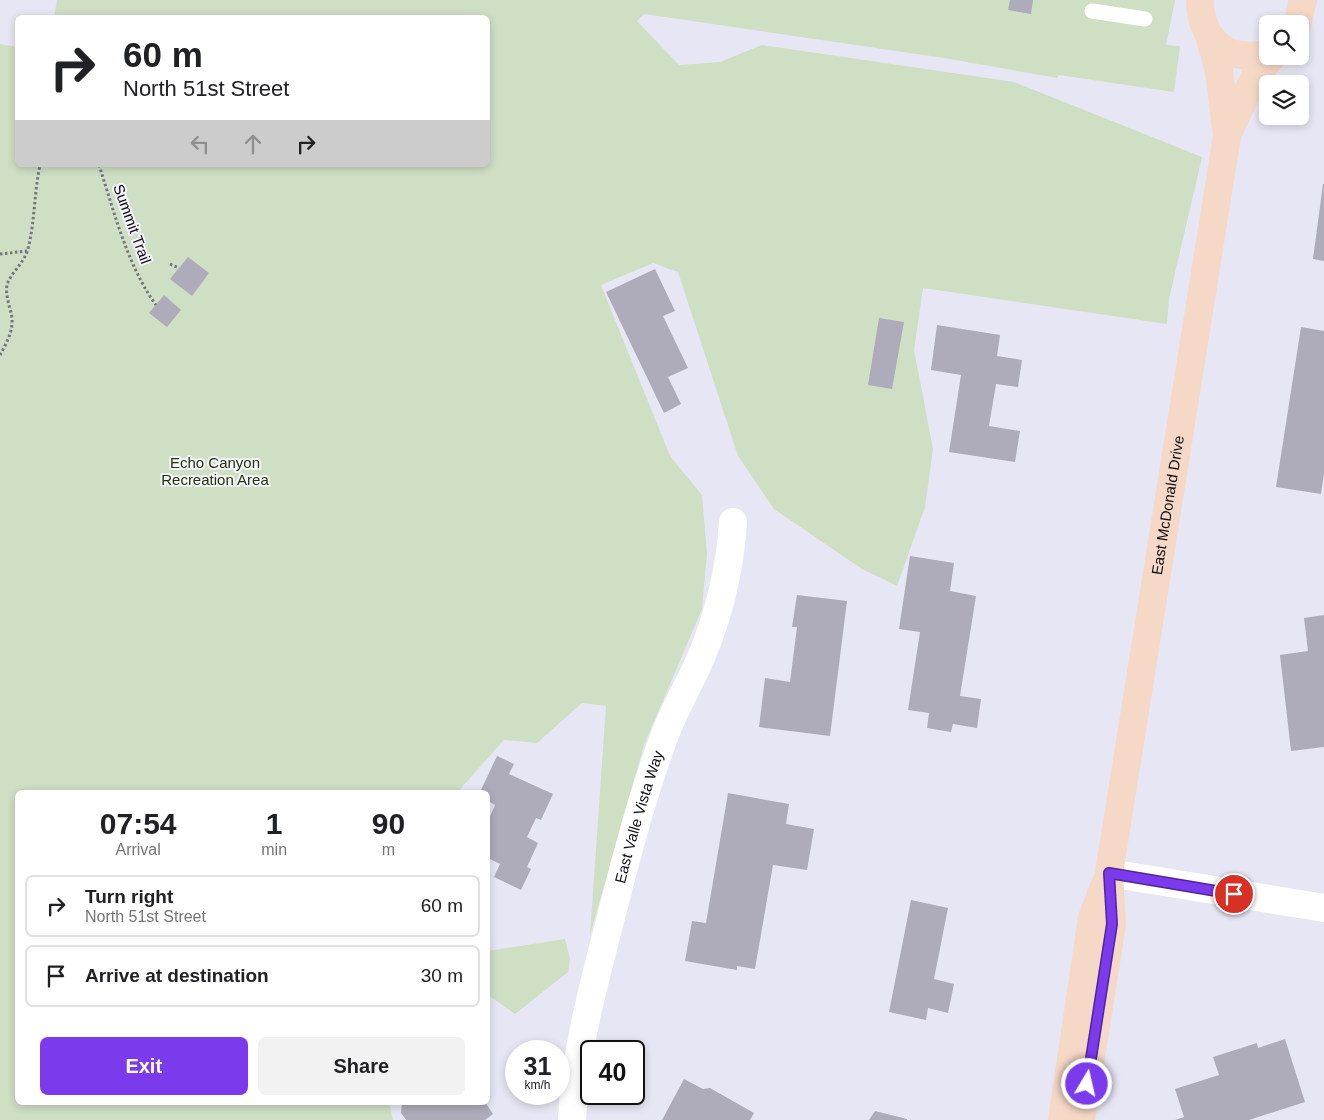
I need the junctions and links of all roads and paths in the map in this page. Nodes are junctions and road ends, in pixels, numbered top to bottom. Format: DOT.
graph roads {
  1 [pos="1200,0"];
  2 [pos="1303,0"];
  3 [pos="1092,11"];
  4 [pos="1299,15"];
  5 [pos="1145,19"];
  6 [pos="1210,38"];
  7 [pos="1259,54"];
  8 [pos="1264,65"];
  9 [pos="1227,136"];
  10 [pos="40,167"];
  11 [pos="100,167"];
  12 [pos="28,250"];
  13 [pos="0,254"];
  14 [pos="170,264"];
  15 [pos="179,268"];
  16 [pos="156,305"];
  17 [pos="0,355"];
  18 [pos="733,522"];
  19 [pos="1109,873"];
  20 [pos="1324,908"];
  21 [pos="1081,1063"];
  22 [pos="572,1120"];
  23 [pos="1062,1120"];
  24 [pos="1081,1120"];
  1 -- 6 [label="street, East McDonald Drive"];
  2 -- 4 [label="street"];
  3 -- 5 [label="lane"];
  6 -- 7 [label="street"];
  6 -- 9 [label="street, East McDonald Drive"];
  8 -- 9 [label="street, East McDonald Drive"];
  9 -- 19 [label="street, East McDonald Drive"];
  10 -- 12 [label="path"];
  11 -- 16 [label="path, Summit Trail"];
  12 -- 13 [label="path"];
  12 -- 17 [label="path"];
  14 -- 15 [label="path"];
  18 -- 22 [label="street, East Valle Vista Way"];
  19 -- 20 [label="street"];
  19 -- 21 [label="street, East McDonald Drive"];
  21 -- 23 [label="street, East McDonald Drive"];
  21 -- 24 [label="street, East McDonald Drive"];
}
